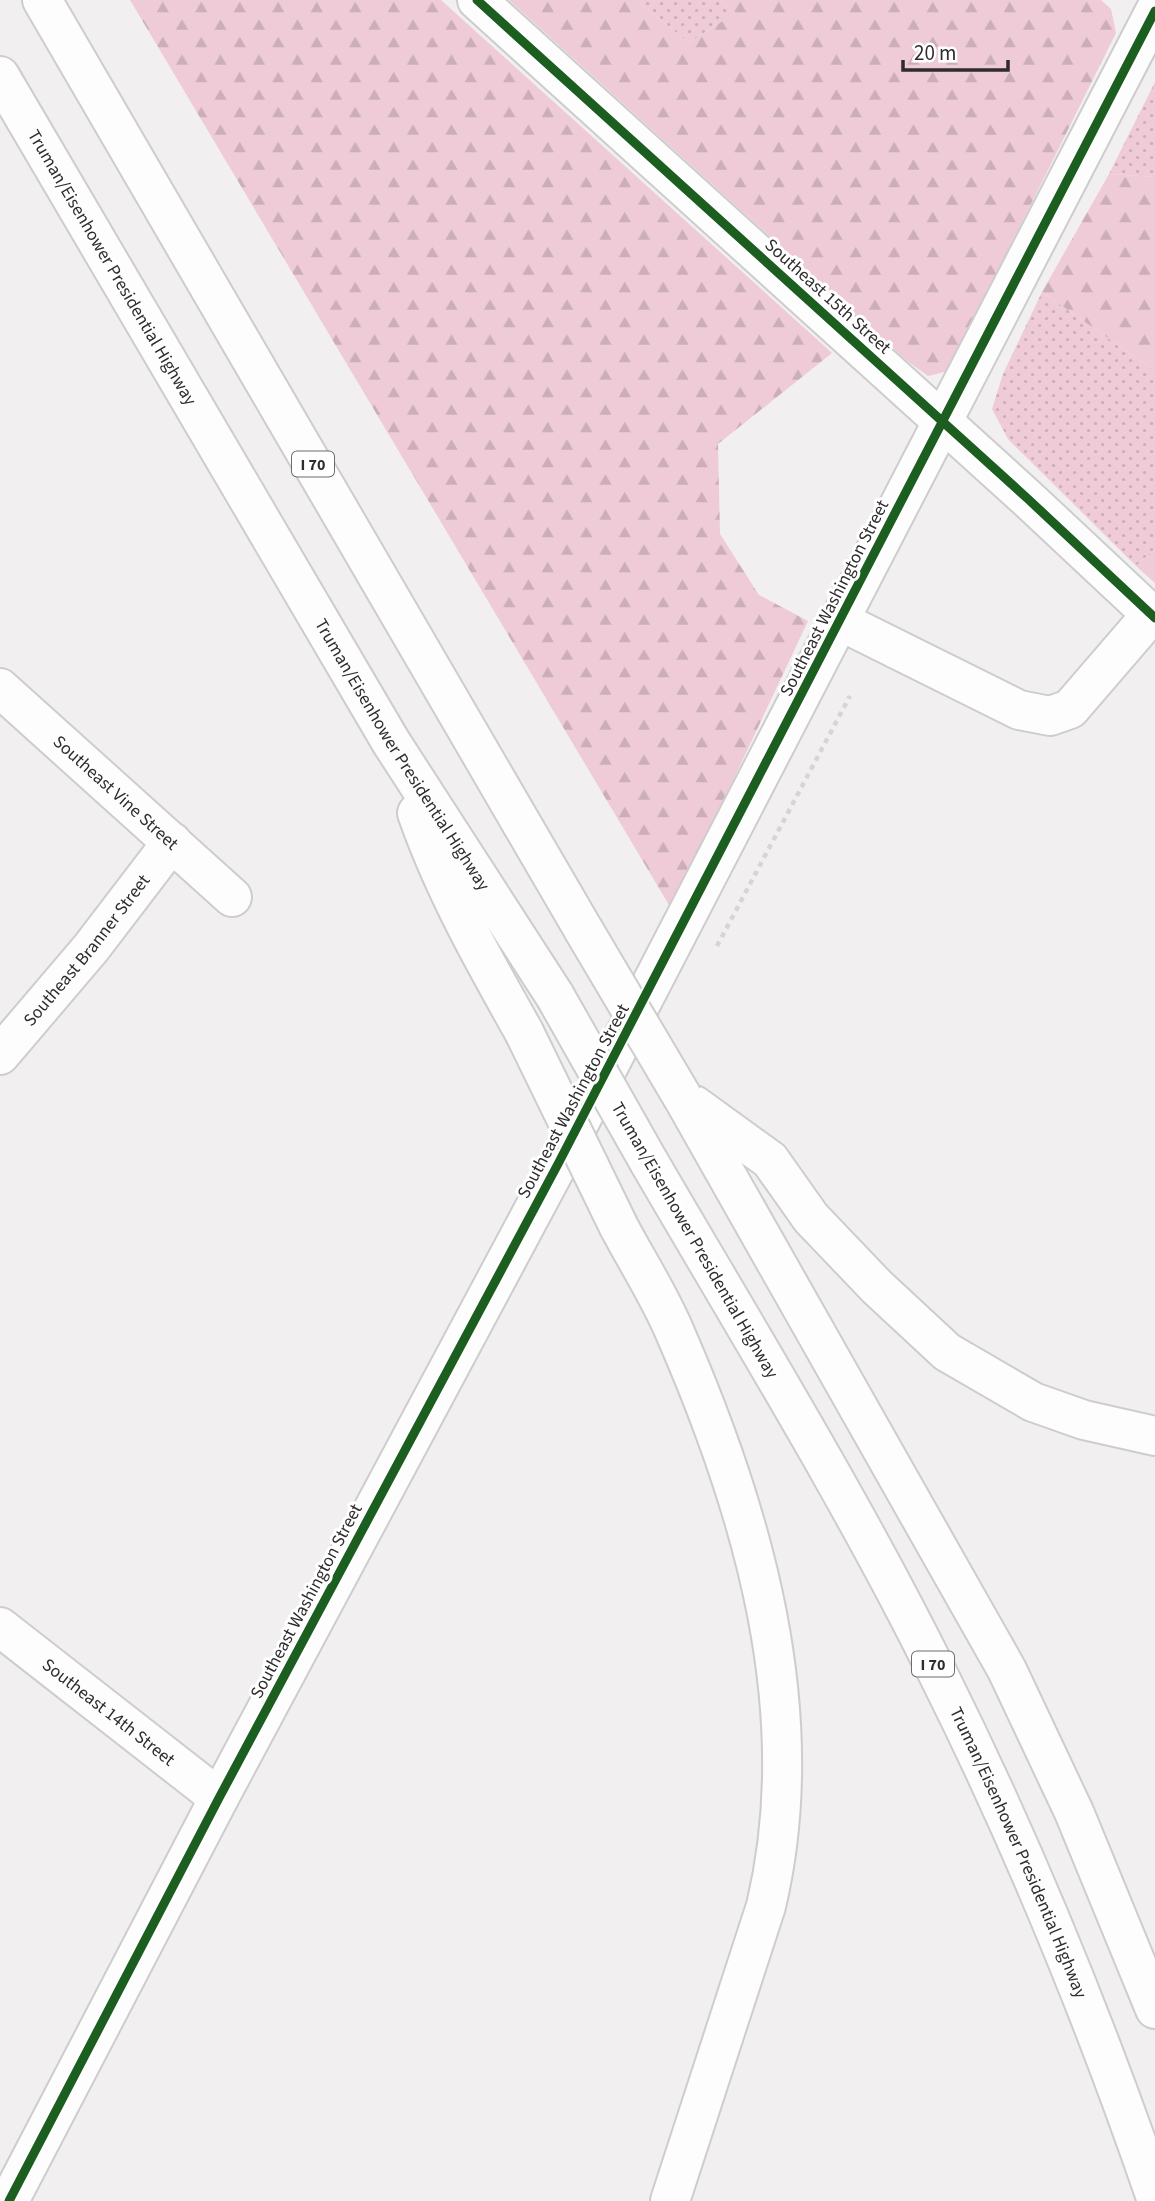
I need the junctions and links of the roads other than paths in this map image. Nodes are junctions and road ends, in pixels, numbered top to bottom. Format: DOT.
graph roads {
  1 [pos="42,0"];
  2 [pos="477,0"];
  3 [pos="1149,8"];
  4 [pos="0,76"];
  5 [pos="943,422"];
  6 [pos="1153,617"];
  7 [pos="840,621"];
  8 [pos="0,688"];
  9 [pos="391,742"];
  10 [pos="172,842"];
  11 [pos="232,897"];
  12 [pos="0,1055"];
  13 [pos="683,1098"];
  14 [pos="1155,1436"];
  15 [pos="0,1627"];
  16 [pos="219,1798"];
  17 [pos="1155,2009"];
  18 [pos="1155,2195"];
  19 [pos="9,2201"];
  20 [pos="670,2201"];
  1 -- 13 [label="main road, I 70, bridge"];
  2 -- 5 [label="main road, Southeast 15th Street"];
  3 -- 5 [label="main road, Southeast Washington Street"];
  4 -- 9 [label="main road, Truman/Eisenhower Presidential Highway / I 70"];
  5 -- 6 [label="main road, Southeast 15th Street"];
  5 -- 7 [label="main road, Southeast Washington Street"];
  6 -- 7 [label="main road"];
  7 -- 16 [label="main road, Southeast Washington Street"];
  8 -- 10 [label="main road, Southeast Vine Street"];
  9 -- 18 [label="main road, Truman/Eisenhower Presidential Highway / I 70, bridge"];
  9 -- 20 [label="main road, bridge"];
  10 -- 11 [label="main road, Southeast Vine Street"];
  10 -- 12 [label="main road, Southeast Branner Street"];
  13 -- 14 [label="main road"];
  13 -- 17 [label="main road, I 70"];
  15 -- 16 [label="main road, Southeast 14th Street"];
  16 -- 19 [label="main road, Southeast Washington Street"];
}
